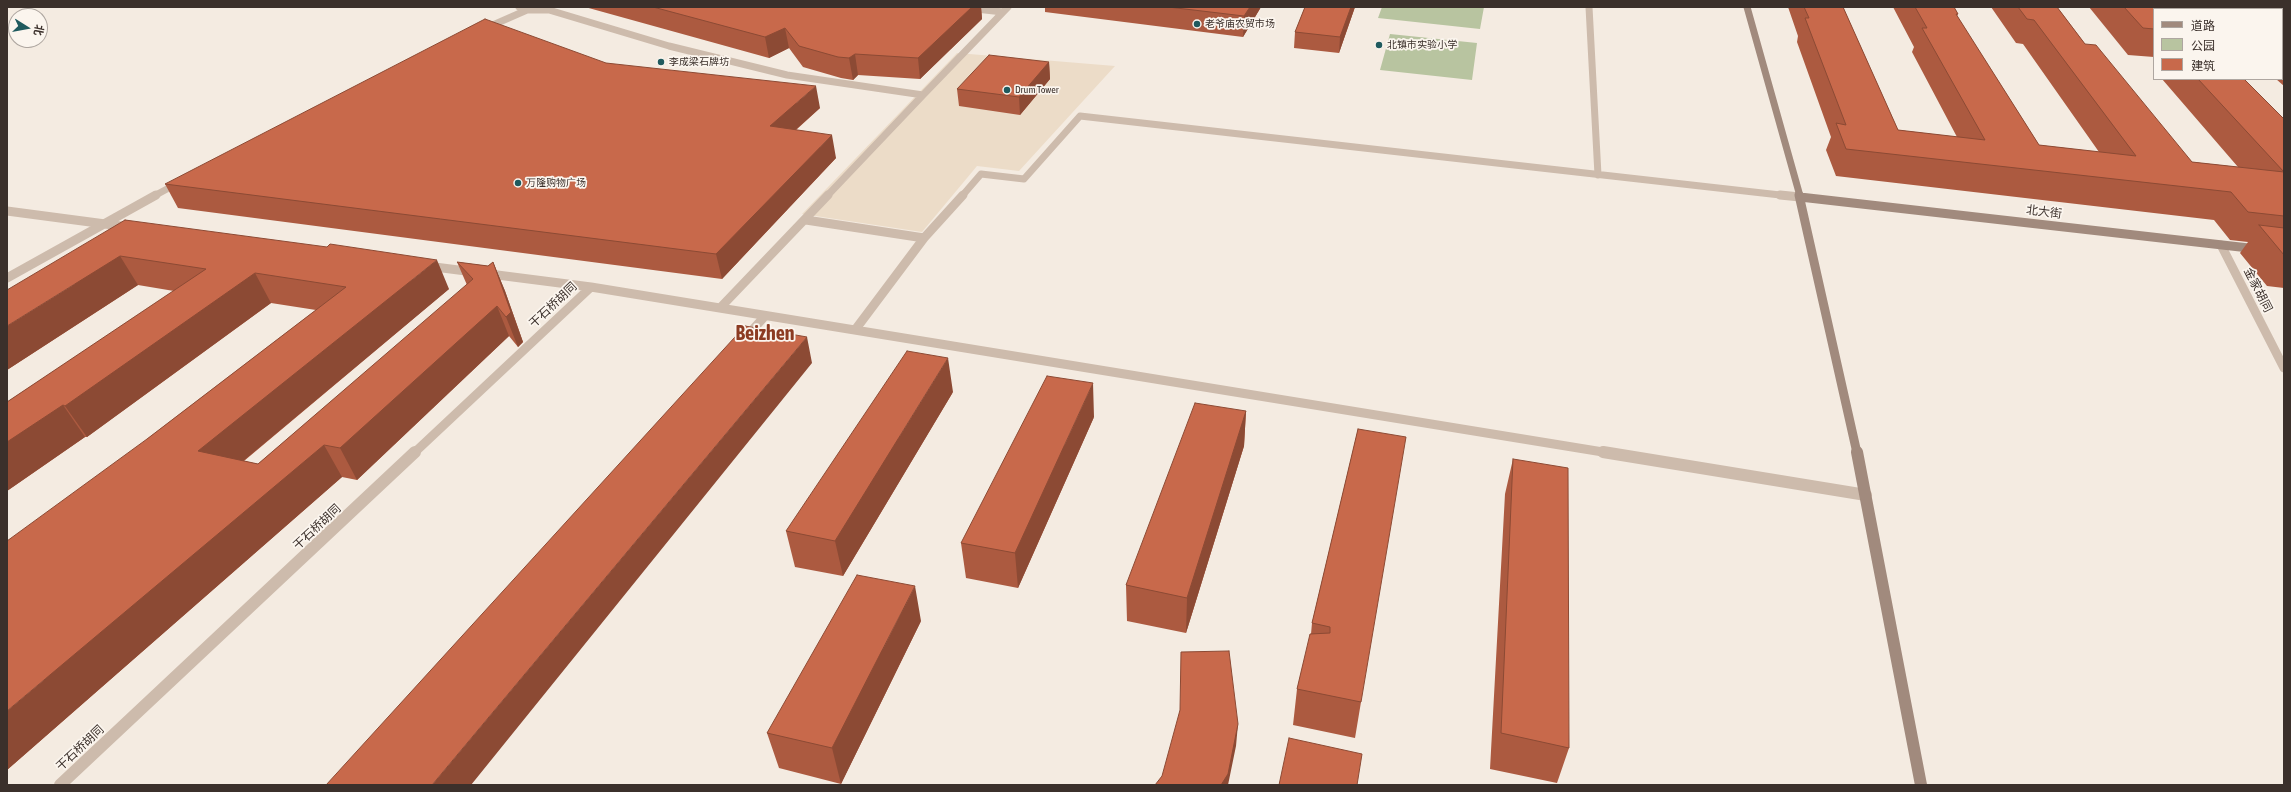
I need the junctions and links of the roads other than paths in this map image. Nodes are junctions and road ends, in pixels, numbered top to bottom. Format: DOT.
graph roads {
  1 [pos="518,7"];
  2 [pos="958,7"];
  3 [pos="1008,7"];
  4 [pos="1589,7"];
  5 [pos="1747,7"];
  6 [pos="527,10"];
  7 [pos="1003,12"];
  8 [pos="478,32"];
  9 [pos="924,95"];
  10 [pos="1598,175"];
  11 [pos="185,179"];
  12 [pos="1800,197"];
  13 [pos="7,210"];
  14 [pos="806,220"];
  15 [pos="102,223"];
  16 [pos="141,228"];
  17 [pos="924,238"];
  18 [pos="2221,245"];
  19 [pos="2284,252"];
  20 [pos="417,264"];
  21 [pos="7,278"];
  22 [pos="591,287"];
  23 [pos="720,308"];
  24 [pos="765,316"];
  25 [pos="856,330"];
  26 [pos="738,345"];
  27 [pos="2284,368"];
  28 [pos="1866,495"];
  29 [pos="60,785"];
  30 [pos="1921,785"];
  1 -- 6 [label="street"];
  2 -- 7 [label="street"];
  3 -- 7 [label="street"];
  4 -- 10 [label="street"];
  5 -- 12 [label="street"];
  6 -- 8 [label="street"];
  6 -- 9 [label="street"];
  7 -- 9 [label="street"];
  9 -- 14 [label="street"];
  10 -- 12 [label="street"];
  10 -- 17 [label="street"];
  11 -- 15 [label="street"];
  12 -- 18 [label="street, 北大街"];
  12 -- 28 [label="street"];
  13 -- 15 [label="street"];
  14 -- 17 [label="street"];
  14 -- 23 [label="street"];
  15 -- 16 [label="street"];
  15 -- 21 [label="street"];
  17 -- 25 [label="street"];
  18 -- 19 [label="street, 北大街"];
  18 -- 27 [label="street, 金家胡同"];
  20 -- 22 [label="street"];
  22 -- 23 [label="street"];
  22 -- 29 [label="street, 干石桥胡同"];
  23 -- 24 [label="street"];
  24 -- 25 [label="street"];
  24 -- 26 [label="street"];
  25 -- 28 [label="street"];
  28 -- 30 [label="street"];
}
